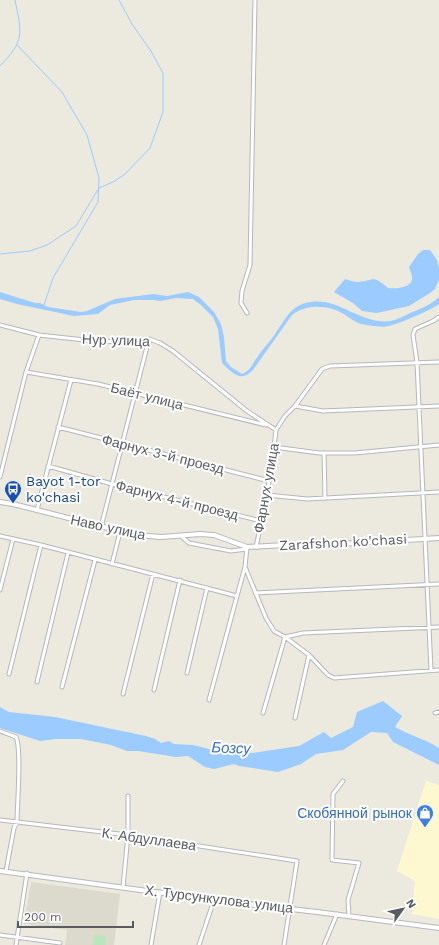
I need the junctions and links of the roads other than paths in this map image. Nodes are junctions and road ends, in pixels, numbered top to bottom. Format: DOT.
graph roads {
  1 [pos="255,0"];
  2 [pos="247,313"];
  3 [pos="439,317"];
  4 [pos="0,325"];
  5 [pos="39,335"];
  6 [pos="148,339"];
  7 [pos="417,362"];
  8 [pos="439,362"];
  9 [pos="26,372"];
  10 [pos="70,380"];
  11 [pos="135,393"];
  12 [pos="295,406"];
  13 [pos="439,406"];
  14 [pos="419,407"];
  15 [pos="268,426"];
  16 [pos="58,427"];
  17 [pos="276,430"];
  18 [pos="122,443"];
  19 [pos="439,445"];
  20 [pos="420,446"];
  21 [pos="274,447"];
  22 [pos="324,453"];
  23 [pos="48,466"];
  24 [pos="0,478"];
  25 [pos="269,481"];
  26 [pos="112,484"];
  27 [pos="423,492"];
  28 [pos="439,492"];
  29 [pos="266,495"];
  30 [pos="325,498"];
  31 [pos="0,502"];
  32 [pos="37,510"];
  33 [pos="261,521"];
  34 [pos="101,527"];
  35 [pos="120,532"];
  36 [pos="0,536"];
  37 [pos="181,536"];
  38 [pos="425,538"];
  39 [pos="439,538"];
  40 [pos="13,539"];
  41 [pos="41,545"];
  42 [pos="256,546"];
  43 [pos="247,548"];
  44 [pos="68,553"];
  45 [pos="95,560"];
  46 [pos="112,564"];
  47 [pos="245,567"];
  48 [pos="153,574"];
  49 [pos="180,580"];
  50 [pos="427,584"];
  51 [pos="439,584"];
  52 [pos="207,588"];
  53 [pos="0,590"];
  54 [pos="255,593"];
  55 [pos="237,596"];
  56 [pos="439,627"];
  57 [pos="429,628"];
  58 [pos="285,637"];
  59 [pos="309,655"];
  60 [pos="431,670"];
  61 [pos="439,670"];
  62 [pos="187,673"];
  63 [pos="9,674"];
  64 [pos="36,682"];
  65 [pos="62,687"];
  66 [pos="154,690"];
  67 [pos="124,694"];
  68 [pos="209,700"];
  69 [pos="263,713"];
  70 [pos="296,718"];
  71 [pos="0,731"];
  72 [pos="343,781"];
  73 [pos="128,796"];
  74 [pos="0,820"];
  75 [pos="16,822"];
  76 [pos="128,835"];
  77 [pos="0,871"];
  78 [pos="6,871"];
  79 [pos="27,873"];
  80 [pos="123,887"];
  81 [pos="160,892"];
  82 [pos="214,900"];
  83 [pos="290,908"];
  84 [pos="337,914"];
  85 [pos="350,916"];
  86 [pos="439,928"];
  87 [pos="0,935"];
  88 [pos="17,938"];
  89 [pos="60,943"];
  90 [pos="16,945"];
  91 [pos="151,945"];
  92 [pos="199,945"];
  93 [pos="284,945"];
  94 [pos="324,945"];
  1 -- 2 [label="street"];
  3 -- 7 [label="street"];
  4 -- 5 [label="street, Нур улица"];
  5 -- 6 [label="street, Нур улица"];
  5 -- 9 [label="street"];
  6 -- 11 [label="street"];
  6 -- 15 [label="street, Нур улица"];
  7 -- 8 [label="street"];
  7 -- 12 [label="street"];
  7 -- 14 [label="street"];
  9 -- 10 [label="street, Баёт улица"];
  9 -- 24 [label="street"];
  10 -- 11 [label="street, Баёт улица"];
  10 -- 16 [label="street"];
  11 -- 15 [label="street, Баёт улица"];
  11 -- 18 [label="street"];
  12 -- 14 [label="street"];
  12 -- 17 [label="street"];
  13 -- 14 [label="street"];
  14 -- 20 [label="street"];
  15 -- 17 [label="street, Нур улица"];
  16 -- 18 [label="street, Фарнух 3-й проезд"];
  16 -- 23 [label="street"];
  17 -- 21 [label="street, Фарнух улица"];
  18 -- 25 [label="street, Фарнух 3-й проезд"];
  18 -- 26 [label="street"];
  19 -- 20 [label="street"];
  20 -- 22 [label="street"];
  20 -- 27 [label="street"];
  21 -- 22 [label="street"];
  21 -- 25 [label="street, Фарнух улица"];
  22 -- 30 [label="street"];
  23 -- 26 [label="street, Фарнух 4-й проезд"];
  23 -- 32 [label="street"];
  25 -- 29 [label="street, Фарнух улица"];
  26 -- 33 [label="street, Фарнух 4-й проезд"];
  26 -- 34 [label="street"];
  27 -- 28 [label="street"];
  27 -- 30 [label="street"];
  27 -- 38 [label="street"];
  29 -- 30 [label="street"];
  29 -- 33 [label="street, Фарнух улица"];
  31 -- 32 [label="street, Наво улица"];
  32 -- 34 [label="street, Наво улица"];
  33 -- 42 [label="street, Фарнух улица"];
  34 -- 35 [label="street, Наво улица"];
  35 -- 37 [label="street, Наво улица"];
  35 -- 46 [label="street"];
  36 -- 40 [label="street"];
  37 -- 43 [label="street, Наво улица"];
  37 -- 43 [label="street"];
  38 -- 39 [label="street, Zarafshon ko'chasi"];
  38 -- 42 [label="street, Zarafshon ko'chasi"];
  38 -- 50 [label="street"];
  40 -- 41 [label="street"];
  40 -- 53 [label="street"];
  41 -- 44 [label="street"];
  41 -- 63 [label="street"];
  42 -- 43 [label="street, Zarafshon ko'chasi"];
  43 -- 47 [label="street"];
  44 -- 45 [label="street"];
  44 -- 64 [label="street"];
  45 -- 46 [label="street"];
  45 -- 65 [label="street"];
  46 -- 48 [label="street"];
  47 -- 54 [label="street"];
  47 -- 55 [label="street"];
  48 -- 49 [label="street"];
  48 -- 67 [label="street"];
  49 -- 52 [label="street"];
  49 -- 66 [label="street"];
  50 -- 51 [label="street"];
  50 -- 54 [label="street"];
  50 -- 57 [label="street"];
  52 -- 55 [label="street"];
  52 -- 62 [label="street"];
  54 -- 58 [label="street"];
  55 -- 68 [label="street"];
  56 -- 57 [label="street"];
  57 -- 58 [label="street"];
  57 -- 60 [label="street"];
  58 -- 59 [label="street"];
  58 -- 69 [label="street"];
  59 -- 60 [label="street"];
  59 -- 70 [label="street"];
  60 -- 61 [label="street"];
  71 -- 75 [label="street"];
  72 -- 85 [label="street"];
  73 -- 76 [label="street"];
  74 -- 75 [label="street, К. Абдуллаева"];
  75 -- 76 [label="street, К. Абдуллаева"];
  75 -- 78 [label="street"];
  76 -- 80 [label="street"];
  76 -- 83 [label="street, К. Абдуллаева"];
  77 -- 78 [label="street, Х. Турсункулова улица"];
  78 -- 79 [label="street, Х. Турсункулова улица"];
  79 -- 80 [label="street, Х. Турсункулова улица"];
  79 -- 88 [label="street"];
  80 -- 81 [label="street, Х. Турсункулова улица"];
  81 -- 82 [label="street, Х. Турсункулова улица"];
  81 -- 91 [label="street"];
  82 -- 83 [label="street, Х. Турсункулова улица"];
  82 -- 92 [label="street"];
  83 -- 84 [label="street, Х. Турсункулова улица"];
  83 -- 93 [label="street"];
  84 -- 85 [label="street, Х. Турсункулова улица"];
  84 -- 94 [label="street"];
  85 -- 86 [label="street, Х. Турсункулова улица"];
  87 -- 88 [label="street"];
  88 -- 89 [label="street"];
  88 -- 90 [label="street"];
}
